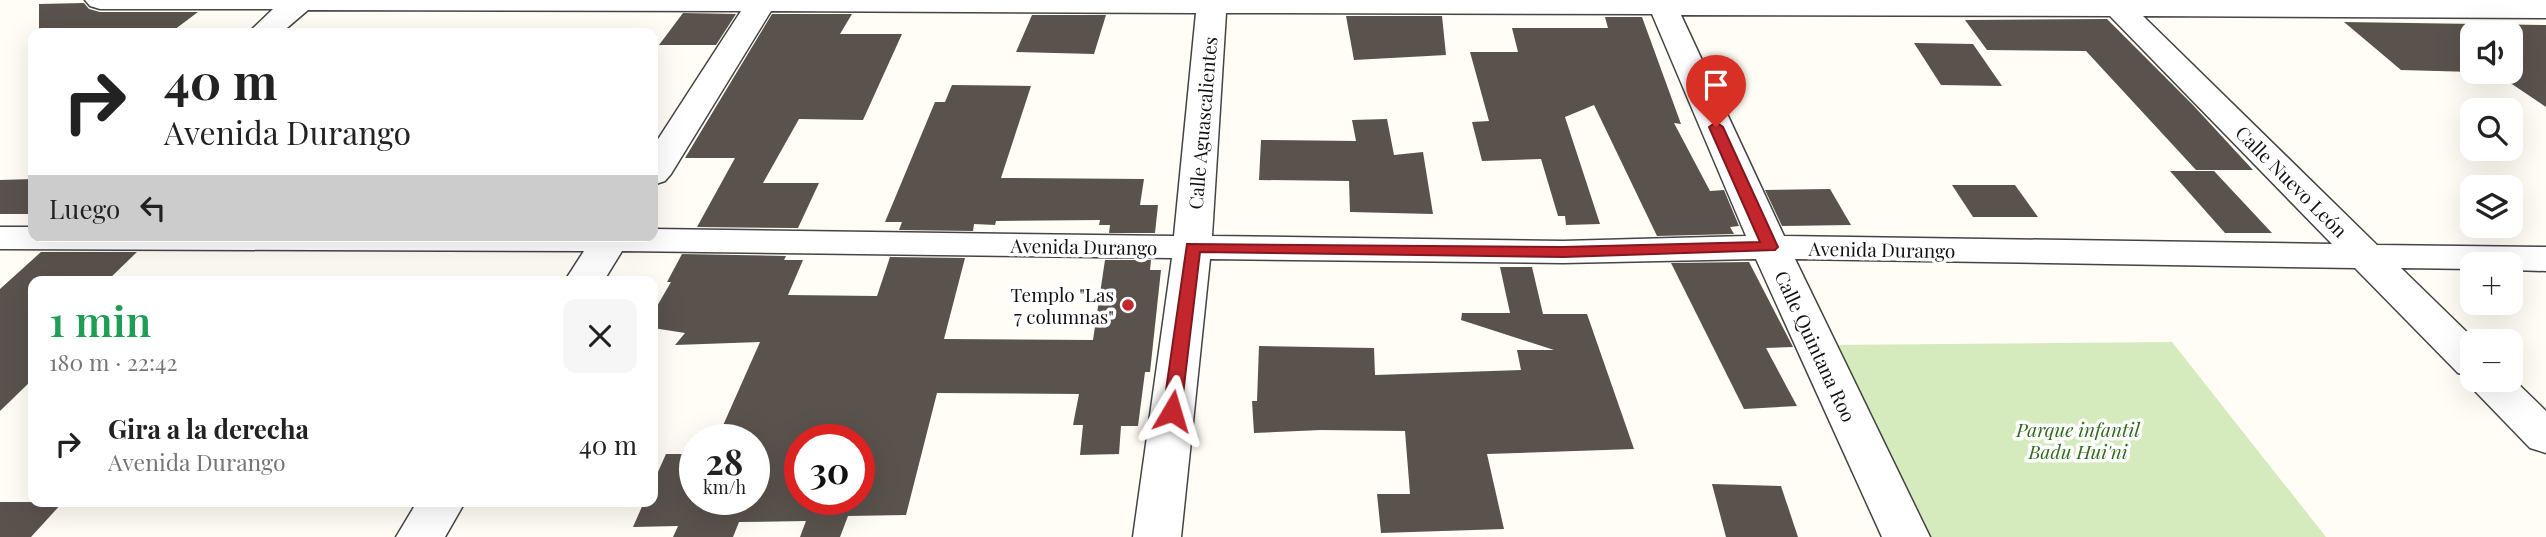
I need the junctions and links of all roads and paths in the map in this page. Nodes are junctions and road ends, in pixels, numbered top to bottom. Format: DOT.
graph roads {
  1 [pos="100,0"];
  2 [pos="302,0"];
  3 [pos="763,1"];
  4 [pos="1212,2"];
  5 [pos="1661,3"];
  6 [pos="2114,4"];
  7 [pos="2546,9"];
  8 [pos="268,28"];
  9 [pos="658,166"];
  10 [pos="658,239"];
  11 [pos="609,242"];
  12 [pos="1770,247"];
  13 [pos="1192,248"];
  14 [pos="2367,257"];
  15 [pos="2546,259"];
  16 [pos="587,276"];
  17 [pos="2460,350"];
  18 [pos="2501,392"];
  19 [pos="2546,437"];
  20 [pos="439,507"];
  21 [pos="420,537"];
  22 [pos="1157,537"];
  23 [pos="1906,537"];
  1 -- 2 [label="street"];
  2 -- 3 [label="street"];
  2 -- 8 [label="street"];
  3 -- 4 [label="street"];
  3 -- 9 [label="street"];
  4 -- 5 [label="street"];
  4 -- 13 [label="street, Calle Aguascalientes"];
  5 -- 6 [label="street"];
  5 -- 12 [label="street, Calle Quintana Roo"];
  6 -- 7 [label="street"];
  6 -- 14 [label="street, Calle Nuevo León"];
  10 -- 13 [label="street, Avenida Durango"];
  11 -- 16 [label="street"];
  12 -- 13 [label="street, Avenida Durango"];
  12 -- 14 [label="street, Avenida Durango"];
  12 -- 23 [label="street, Calle Quintana Roo"];
  13 -- 22 [label="street, Calle Aguascalientes"];
  14 -- 15 [label="street, Avenida Durango"];
  14 -- 17 [label="street, Calle Nuevo León"];
  18 -- 19 [label="street"];
  20 -- 21 [label="street"];
}
